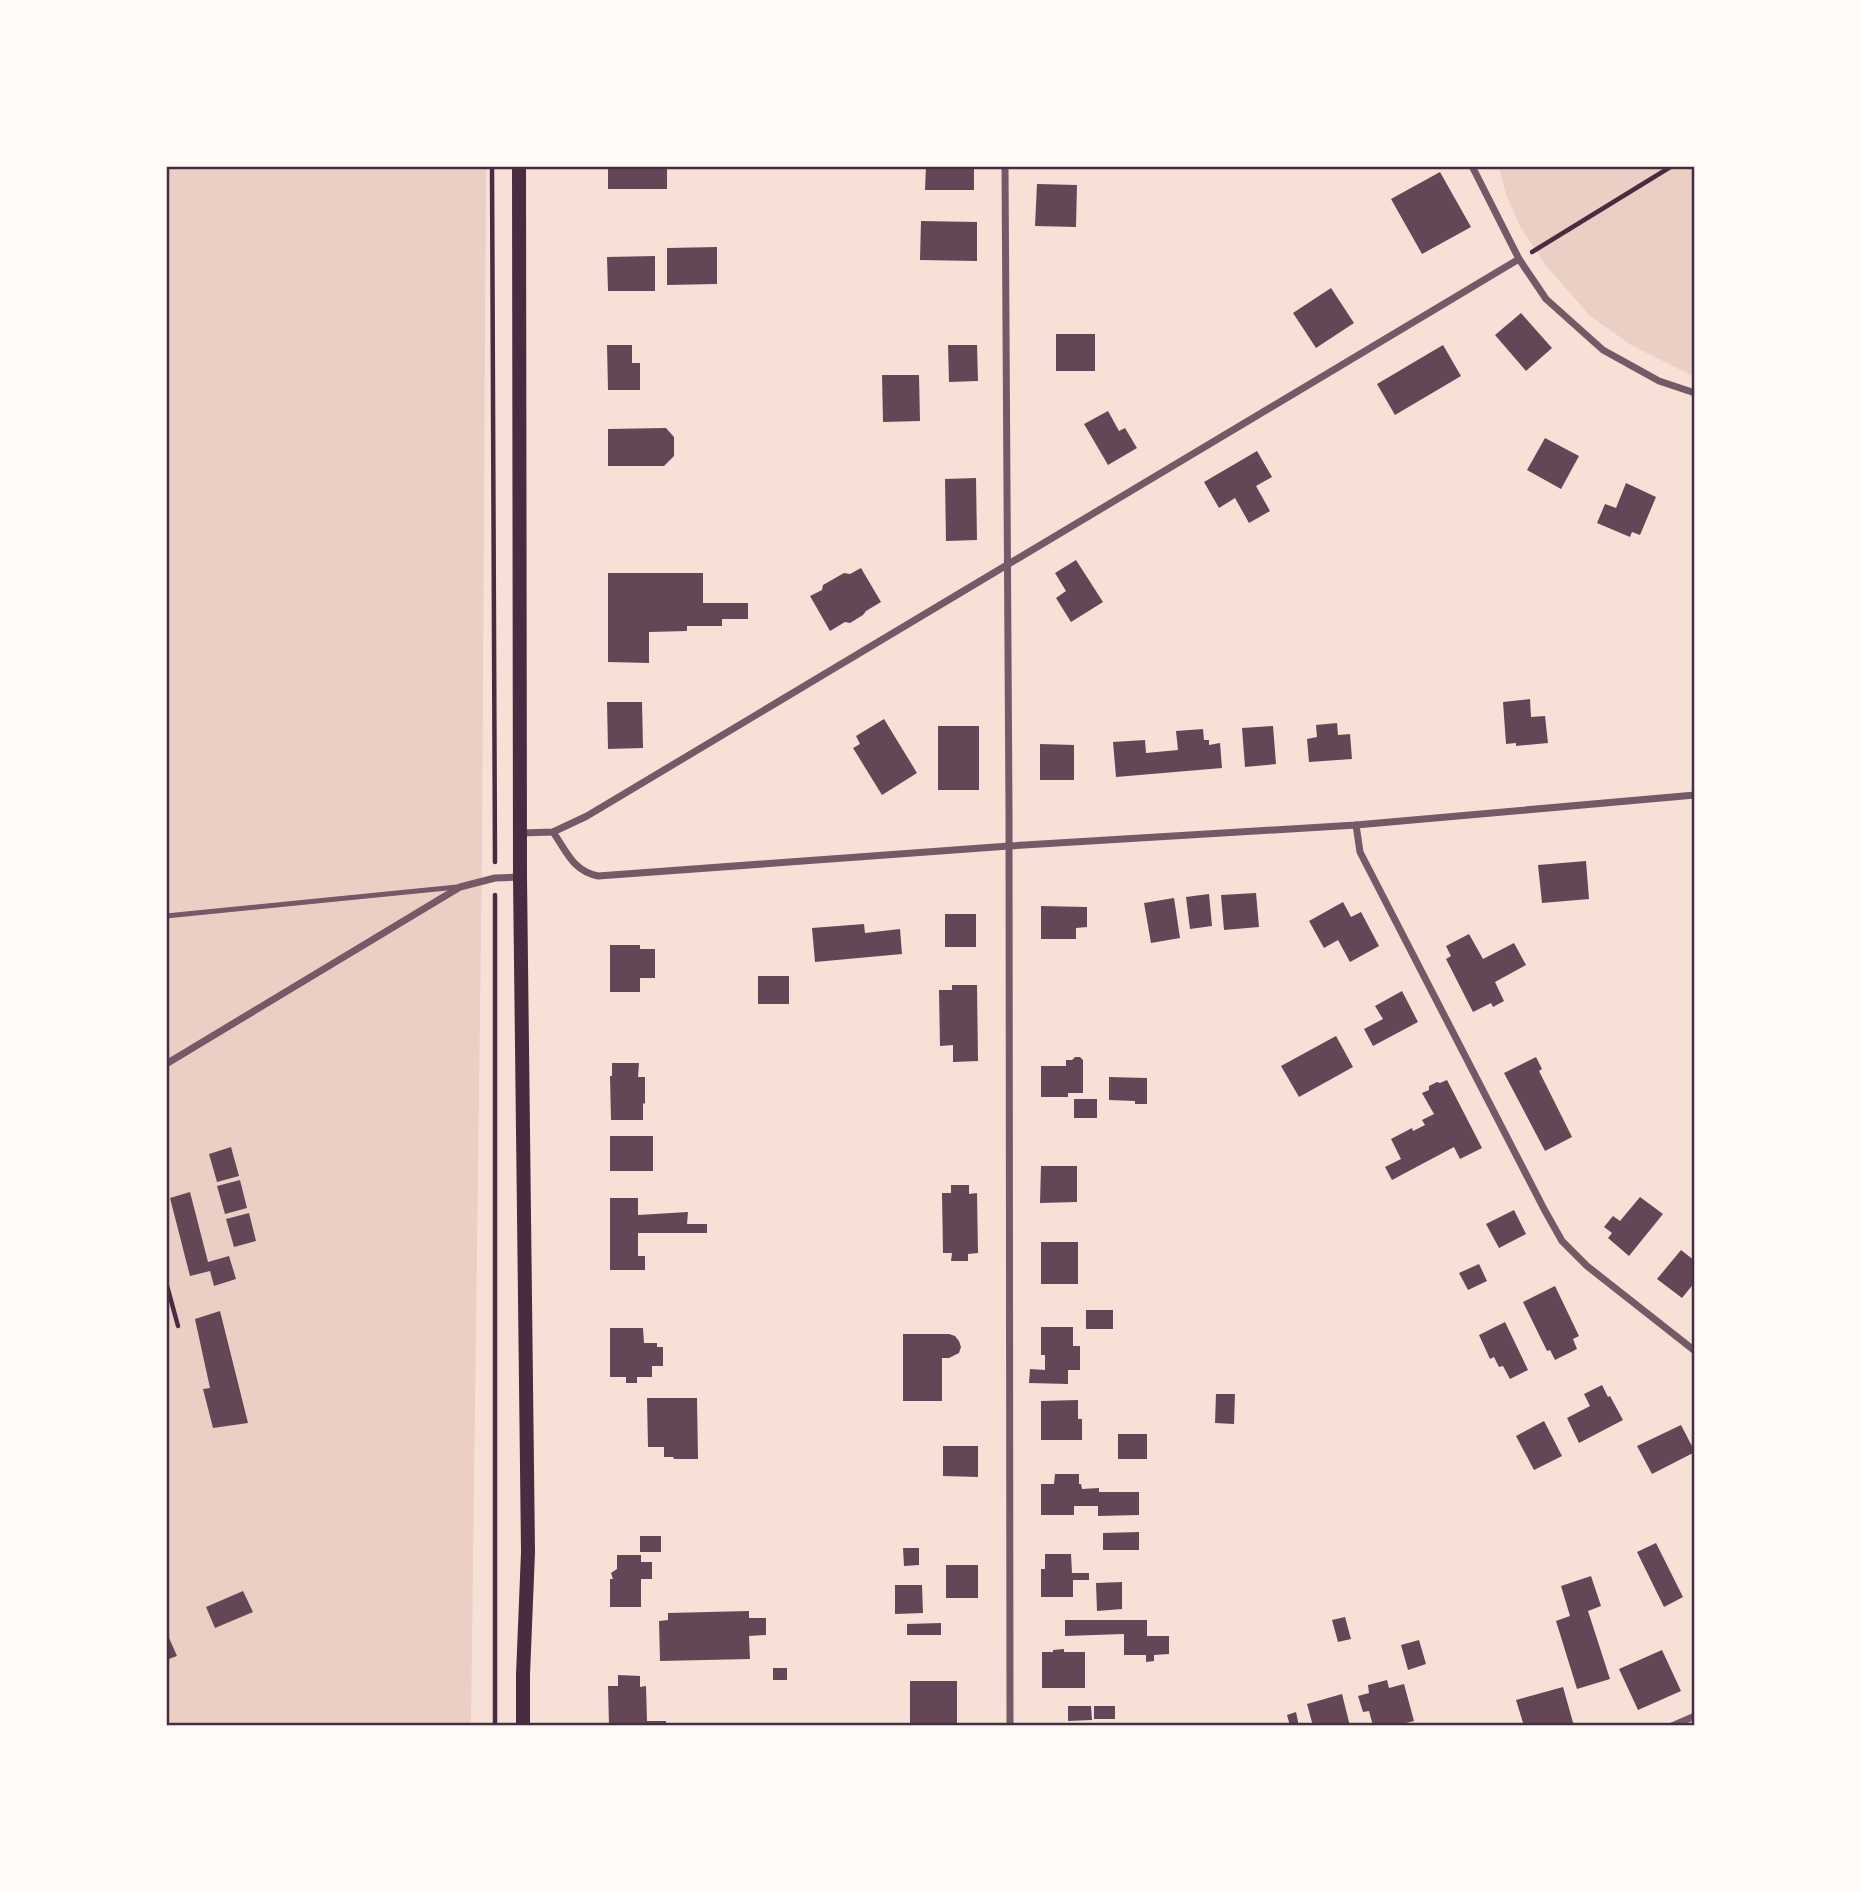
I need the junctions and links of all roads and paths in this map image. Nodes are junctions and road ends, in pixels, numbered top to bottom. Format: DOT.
graph roads {
  1 [pos="492,166"];
  2 [pos="520,166"];
  3 [pos="1005,166"];
  4 [pos="1472,166"];
  5 [pos="1672,166"];
  6 [pos="1519,260"];
  7 [pos="1695,393"];
  8 [pos="1007,565"];
  9 [pos="1695,796"];
  10 [pos="1356,825"];
  11 [pos="553,832"];
  12 [pos="521,833"];
  13 [pos="1009,846"];
  14 [pos="520,877"];
  15 [pos="495,878"];
  16 [pos="460,887"];
  17 [pos="166,916"];
  18 [pos="166,1064"];
  19 [pos="166,1282"];
  20 [pos="178,1326"];
  21 [pos="1695,1351"];
  22 [pos="1695,1716"];
  23 [pos="495,1726"];
  24 [pos="523,1726"];
  25 [pos="1010,1726"];
  26 [pos="1672,1726"];
  1 -- 15 [label="path"];
  2 -- 12 [label="main road"];
  3 -- 8 [label="street"];
  4 -- 6 [label="street"];
  5 -- 6 [label="path"];
  6 -- 7 [label="street"];
  6 -- 8 [label="street"];
  8 -- 11 [label="street"];
  8 -- 13 [label="street"];
  9 -- 10 [label="street"];
  10 -- 13 [label="street"];
  10 -- 21 [label="street"];
  11 -- 12 [label="street"];
  11 -- 13 [label="street"];
  12 -- 14 [label="main road"];
  13 -- 25 [label="street"];
  14 -- 15 [label="street"];
  14 -- 24 [label="main road"];
  15 -- 16 [label="street"];
  15 -- 23 [label="path"];
  16 -- 17 [label="lane"];
  16 -- 18 [label="street"];
  19 -- 20 [label="path"];
  22 -- 26 [label="street"];
}
